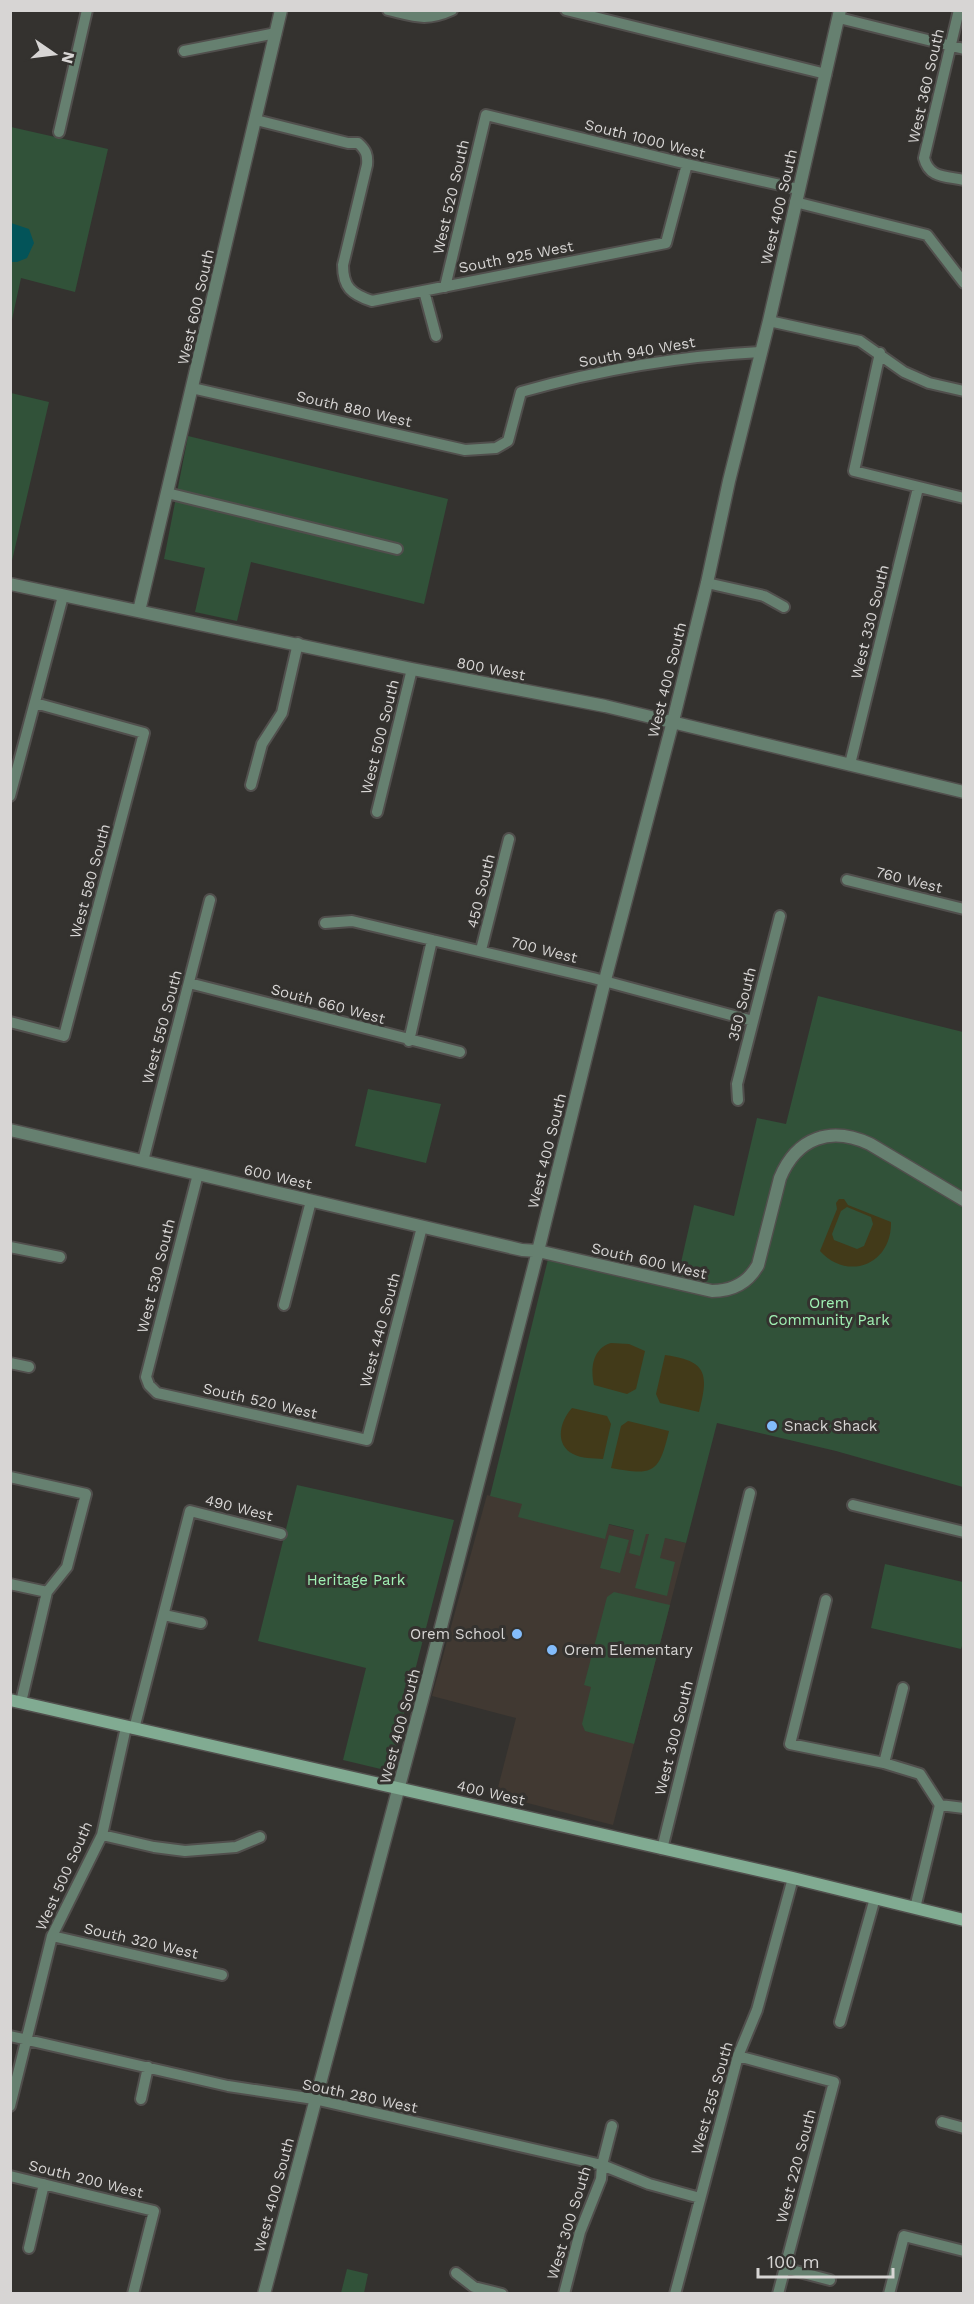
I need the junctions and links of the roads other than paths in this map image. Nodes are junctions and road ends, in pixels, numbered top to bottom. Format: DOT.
graph roads {
  1 [pos="281,10"];
  2 [pos="388,10"];
  3 [pos="452,10"];
  4 [pos="566,10"];
  5 [pos="959,10"];
  6 [pos="84,11"];
  7 [pos="839,14"];
  8 [pos="276,33"];
  9 [pos="950,45"];
  10 [pos="963,49"];
  11 [pos="184,51"];
  12 [pos="826,74"];
  13 [pos="486,115"];
  14 [pos="256,120"];
  15 [pos="59,132"];
  16 [pos="687,165"];
  17 [pos="963,180"];
  18 [pos="797,195"];
  19 [pos="963,282"];
  20 [pos="445,287"];
  21 [pos="424,291"];
  22 [pos="769,321"];
  23 [pos="436,336"];
  24 [pos="760,352"];
  25 [pos="880,353"];
  26 [pos="192,388"];
  27 [pos="963,391"];
  28 [pos="508,441"];
  29 [pos="918,488"];
  30 [pos="167,493"];
  31 [pos="963,498"];
  32 [pos="397,549"];
  33 [pos="707,583"];
  34 [pos="10,584"];
  35 [pos="63,596"];
  36 [pos="784,607"];
  37 [pos="139,611"];
  38 [pos="298,643"];
  39 [pos="412,669"];
  40 [pos="35,702"];
  41 [pos="673,721"];
  42 [pos="850,764"];
  43 [pos="251,785"];
  44 [pos="963,792"];
  45 [pos="10,796"];
  46 [pos="377,812"];
  47 [pos="509,839"];
  48 [pos="847,880"];
  49 [pos="210,900"];
  50 [pos="963,909"];
  51 [pos="780,916"];
  52 [pos="325,923"];
  53 [pos="432,940"];
  54 [pos="481,950"];
  55 [pos="604,980"];
  56 [pos="189,983"];
  57 [pos="753,1021"];
  58 [pos="10,1022"];
  59 [pos="409,1041"];
  60 [pos="460,1052"];
  61 [pos="738,1100"];
  62 [pos="10,1130"];
  63 [pos="143,1161"];
  64 [pos="198,1174"];
  65 [pos="963,1200"];
  66 [pos="311,1201"];
  67 [pos="422,1227"];
  68 [pos="10,1247"];
  69 [pos="538,1251"];
  70 [pos="60,1257"];
  71 [pos="284,1305"];
  72 [pos="10,1363"];
  73 [pos="29,1367"];
  74 [pos="149,1385"];
  75 [pos="367,1440"];
  76 [pos="10,1477"];
  77 [pos="750,1493"];
  78 [pos="853,1505"];
  79 [pos="190,1511"];
  80 [pos="963,1532"];
  81 [pos="281,1534"];
  82 [pos="10,1584"];
  83 [pos="47,1592"];
  84 [pos="826,1600"];
  85 [pos="164,1615"];
  86 [pos="201,1623"];
  87 [pos="903,1688"];
  88 [pos="16,1701"];
  89 [pos="130,1728"];
  90 [pos="884,1763"];
  91 [pos="399,1787"];
  92 [pos="940,1805"];
  93 [pos="963,1808"];
  94 [pos="102,1835"];
  95 [pos="260,1837"];
  96 [pos="662,1849"];
  97 [pos="793,1878"];
  98 [pos="875,1898"];
  99 [pos="915,1908"];
  100 [pos="963,1920"];
  101 [pos="52,1936"];
  102 [pos="222,1975"];
  103 [pos="840,2022"];
  104 [pos="10,2036"];
  105 [pos="26,2040"];
  106 [pos="738,2056"];
  107 [pos="148,2067"];
  108 [pos="141,2099"];
  109 [pos="314,2099"];
  110 [pos="10,2106"];
  111 [pos="942,2122"];
  112 [pos="612,2126"];
  113 [pos="963,2128"];
  114 [pos="602,2165"];
  115 [pos="10,2176"];
  116 [pos="44,2184"];
  117 [pos="700,2198"];
  118 [pos="29,2248"];
  119 [pos="963,2251"];
  120 [pos="784,2268"];
  121 [pos="456,2273"];
  122 [pos="830,2280"];
  123 [pos="133,2294"];
  124 [pos="264,2294"];
  125 [pos="502,2294"];
  126 [pos="564,2294"];
  127 [pos="675,2294"];
  128 [pos="778,2294"];
  129 [pos="889,2294"];
  1 -- 8 [label="street, West 600 South"];
  2 -- 3 [label="street"];
  4 -- 12 [label="street"];
  5 -- 9 [label="street, West 360 South"];
  6 -- 15 [label="street"];
  7 -- 9 [label="street"];
  7 -- 12 [label="street, West 400 South"];
  8 -- 11 [label="street"];
  8 -- 14 [label="street, West 600 South"];
  9 -- 10 [label="street"];
  9 -- 17 [label="street, West 360 South"];
  12 -- 18 [label="street, West 400 South"];
  13 -- 16 [label="street, South 1000 West"];
  13 -- 20 [label="street, West 520 South"];
  14 -- 21 [label="street, South 925 West"];
  14 -- 26 [label="street, West 600 South"];
  16 -- 18 [label="street, South 1000 West"];
  16 -- 20 [label="street, South 925 West"];
  18 -- 19 [label="street, South 1000 West"];
  18 -- 22 [label="street, West 400 South"];
  20 -- 21 [label="street, South 925 West"];
  21 -- 23 [label="street"];
  22 -- 24 [label="street, West 400 South"];
  22 -- 25 [label="street"];
  24 -- 28 [label="street, South 940 West"];
  24 -- 33 [label="street, West 400 South"];
  25 -- 27 [label="street"];
  25 -- 29 [label="street"];
  26 -- 28 [label="street, South 880 West"];
  26 -- 30 [label="street, West 600 South"];
  29 -- 31 [label="street"];
  29 -- 42 [label="street, West 330 South"];
  30 -- 32 [label="street"];
  30 -- 37 [label="street, West 600 South"];
  33 -- 36 [label="street"];
  33 -- 41 [label="street, West 400 South"];
  34 -- 35 [label="street, 800 West"];
  35 -- 37 [label="street, 800 West"];
  35 -- 40 [label="street"];
  37 -- 38 [label="street, 800 West"];
  38 -- 39 [label="street, 800 West"];
  38 -- 43 [label="street"];
  39 -- 41 [label="street, 800 West"];
  39 -- 46 [label="street, West 500 South"];
  40 -- 45 [label="street"];
  40 -- 58 [label="street, West 580 South"];
  41 -- 42 [label="street, 800 West"];
  41 -- 55 [label="street, West 400 South"];
  42 -- 44 [label="street, 800 West"];
  47 -- 54 [label="street, 450 South"];
  48 -- 50 [label="street, 760 West"];
  49 -- 56 [label="street, West 550 South"];
  51 -- 57 [label="street, 350 South"];
  52 -- 53 [label="street, 700 West"];
  53 -- 54 [label="street, 700 West"];
  53 -- 59 [label="street"];
  54 -- 55 [label="street, 700 West"];
  55 -- 57 [label="street, 700 West"];
  55 -- 69 [label="street, West 400 South"];
  56 -- 59 [label="street, South 660 West"];
  56 -- 63 [label="street, West 550 South"];
  57 -- 61 [label="street, 350 South"];
  59 -- 60 [label="street, South 660 West"];
  62 -- 63 [label="street, 600 West"];
  63 -- 64 [label="street, 600 West"];
  64 -- 66 [label="street, 600 West"];
  64 -- 74 [label="street, West 530 South"];
  65 -- 69 [label="street, South 600 West"];
  66 -- 67 [label="street, 600 West"];
  66 -- 71 [label="street"];
  67 -- 69 [label="street, 600 West"];
  67 -- 75 [label="street, West 440 South"];
  68 -- 70 [label="street"];
  69 -- 91 [label="street, West 400 South"];
  72 -- 73 [label="street"];
  74 -- 75 [label="street, South 520 West"];
  76 -- 83 [label="street"];
  77 -- 96 [label="street, West 300 South"];
  78 -- 80 [label="street"];
  79 -- 81 [label="street, 490 West"];
  79 -- 85 [label="street, West 500 South"];
  82 -- 83 [label="street"];
  83 -- 88 [label="street"];
  84 -- 90 [label="street"];
  85 -- 86 [label="street"];
  85 -- 89 [label="street, West 500 South"];
  87 -- 90 [label="street"];
  88 -- 89 [label="main road, 400 West"];
  89 -- 91 [label="main road, 400 West"];
  89 -- 94 [label="street, West 500 South"];
  90 -- 92 [label="street"];
  91 -- 96 [label="main road, 400 West"];
  91 -- 109 [label="street, West 400 South"];
  92 -- 93 [label="street"];
  92 -- 99 [label="street"];
  94 -- 95 [label="street"];
  94 -- 101 [label="street, West 500 South"];
  96 -- 97 [label="main road, 400 West"];
  97 -- 98 [label="main road, 400 West"];
  97 -- 106 [label="street, West 255 South"];
  98 -- 99 [label="main road, 400 West"];
  98 -- 103 [label="street"];
  99 -- 100 [label="main road, 400 West"];
  101 -- 102 [label="street, South 320 West"];
  101 -- 105 [label="street, West 500 South"];
  104 -- 105 [label="street, South 280 West"];
  105 -- 107 [label="street, South 280 West"];
  105 -- 110 [label="street, West 500 South"];
  106 -- 117 [label="street, West 255 South"];
  106 -- 120 [label="street, West 220 South"];
  107 -- 108 [label="street"];
  107 -- 109 [label="street, South 280 West"];
  109 -- 114 [label="street, South 280 West"];
  109 -- 124 [label="street, West 400 South"];
  111 -- 113 [label="street"];
  112 -- 114 [label="street, West 300 South"];
  114 -- 117 [label="street, South 280 West"];
  114 -- 126 [label="street, West 300 South"];
  115 -- 116 [label="street, South 200 West"];
  116 -- 118 [label="street"];
  116 -- 123 [label="street, South 200 West"];
  117 -- 127 [label="street, West 255 South"];
  119 -- 129 [label="street"];
  120 -- 122 [label="street"];
  120 -- 128 [label="street, West 220 South"];
  121 -- 125 [label="street"];
}
